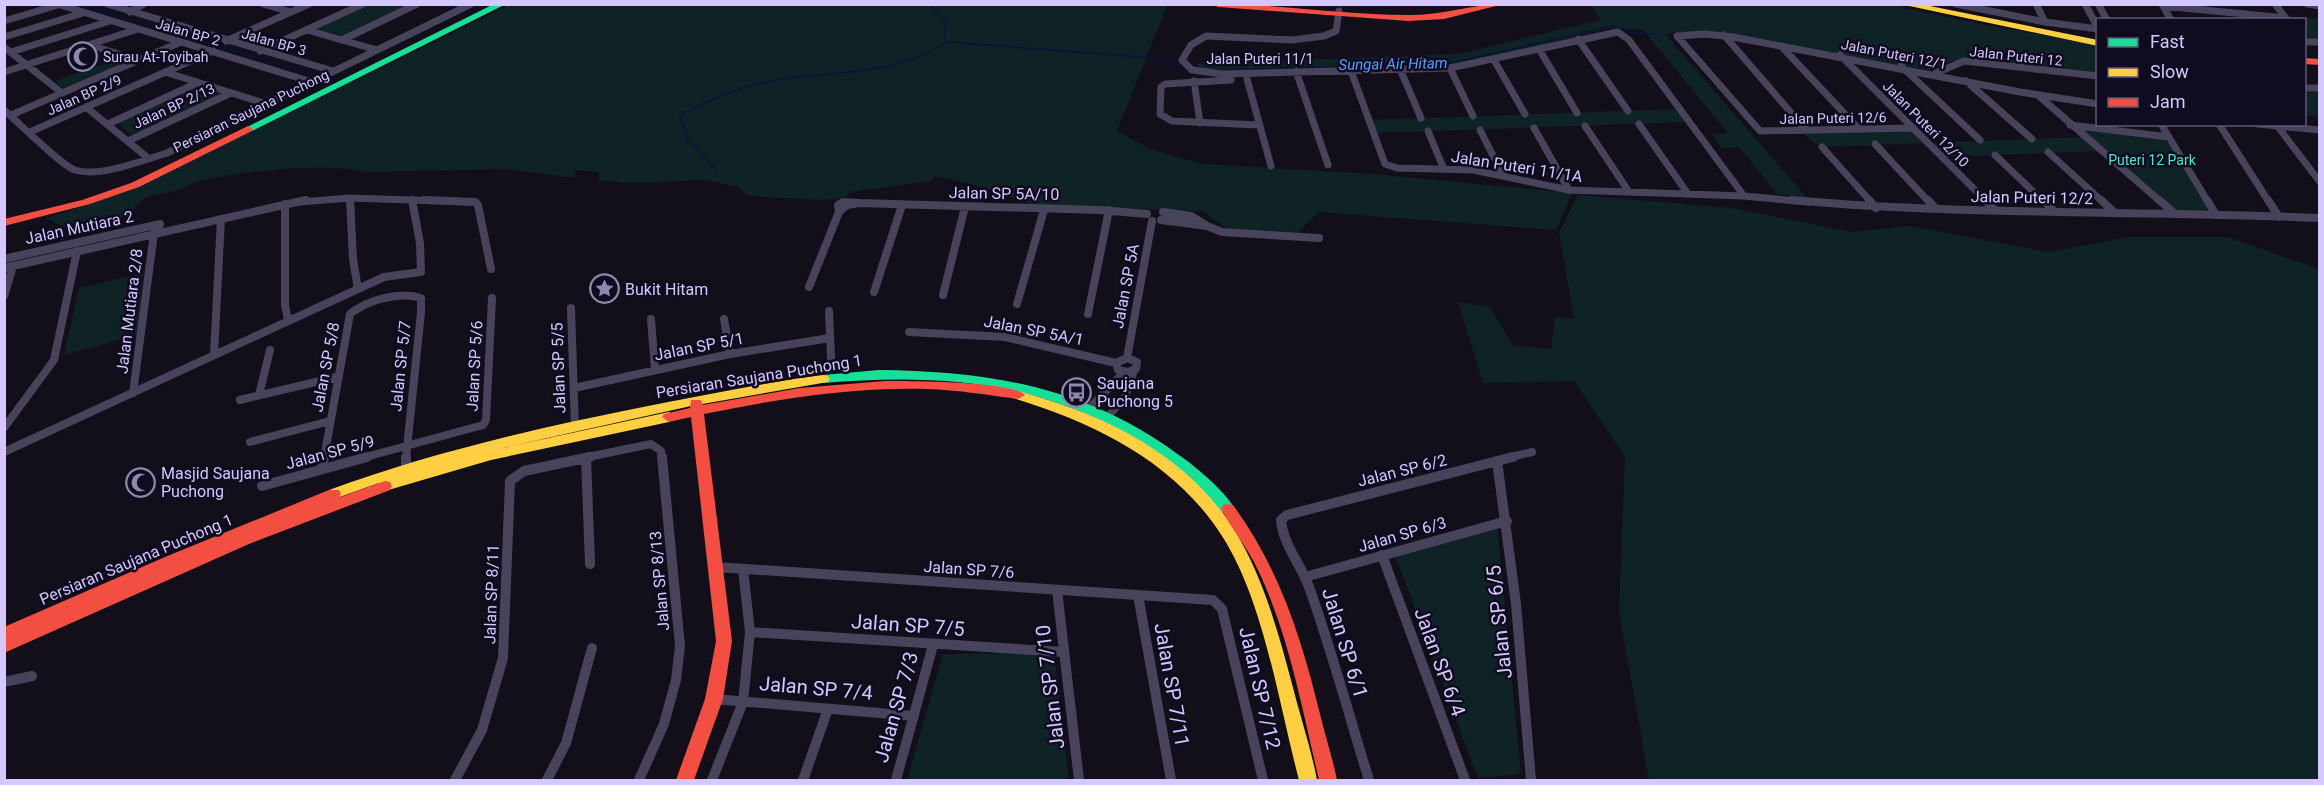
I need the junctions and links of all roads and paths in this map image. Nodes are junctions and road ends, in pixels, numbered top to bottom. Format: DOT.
graph roads {
  1 [pos="107,4"];
  2 [pos="144,4"];
  3 [pos="263,4"];
  4 [pos="309,4"];
  5 [pos="363,4"];
  6 [pos="417,4"];
  7 [pos="492,4"];
  8 [pos="502,4"];
  9 [pos="1218,4"];
  10 [pos="1254,4"];
  11 [pos="1480,4"];
  12 [pos="1500,4"];
  13 [pos="1904,4"];
  14 [pos="1922,4"];
  15 [pos="1956,4"];
  16 [pos="1987,4"];
  17 [pos="2036,4"];
  18 [pos="2085,4"];
  19 [pos="2098,4"];
  20 [pos="2275,4"];
  21 [pos="2307,4"];
  22 [pos="58,5"];
  23 [pos="470,5"];
  24 [pos="2162,5"];
  25 [pos="2319,6"];
  26 [pos="2215,8"];
  27 [pos="130,12"];
  28 [pos="291,12"];
  29 [pos="1990,12"];
  30 [pos="83,13"];
  31 [pos="1343,14"];
  32 [pos="2106,18"];
  33 [pos="2170,18"];
  34 [pos="2280,18"];
  35 [pos="2285,18"];
  36 [pos="4,21"];
  37 [pos="110,21"];
  38 [pos="2044,22"];
  39 [pos="2096,26"];
  40 [pos="2096,28"];
  41 [pos="138,29"];
  42 [pos="307,30"];
  43 [pos="1724,35"];
  44 [pos="4,37"];
  45 [pos="1578,39"];
  46 [pos="342,40"];
  47 [pos="226,41"];
  48 [pos="2096,41"];
  49 [pos="2096,41"];
  50 [pos="181,42"];
  51 [pos="90,45"];
  52 [pos="1781,46"];
  53 [pos="8,49"];
  54 [pos="1539,49"];
  55 [pos="377,50"];
  56 [pos="213,51"];
  57 [pos="260,51"];
  58 [pos="1840,55"];
  59 [pos="138,60"];
  60 [pos="1494,60"];
  61 [pos="26,65"];
  62 [pos="1901,66"];
  63 [pos="1450,68"];
  64 [pos="1400,69"];
  65 [pos="333,71"];
  66 [pos="1351,71"];
  67 [pos="4,72"];
  68 [pos="165,72"];
  69 [pos="1934,73"];
  70 [pos="1297,74"];
  71 [pos="2096,76"];
  72 [pos="1247,79"];
  73 [pos="1965,80"];
  74 [pos="1194,81"];
  75 [pos="312,82"];
  76 [pos="197,83"];
  77 [pos="62,93"];
  78 [pos="231,93"];
  79 [pos="2040,97"];
  80 [pos="267,104"];
  81 [pos="2096,104"];
  82 [pos="86,108"];
  83 [pos="1628,111"];
  84 [pos="8,112"];
  85 [pos="1577,113"];
  86 [pos="1525,114"];
  87 [pos="1473,116"];
  88 [pos="1421,118"];
  89 [pos="1200,123"];
  90 [pos="108,124"];
  91 [pos="1639,124"];
  92 [pos="1258,125"];
  93 [pos="2070,125"];
  94 [pos="1585,126"];
  95 [pos="2163,126"];
  96 [pos="2220,126"];
  97 [pos="2271,126"];
  98 [pos="2278,127"];
  99 [pos="1534,128"];
  100 [pos="1754,128"];
  101 [pos="1913,128"];
  102 [pos="1859,129"];
  103 [pos="1480,130"];
  104 [pos="1806,130"];
  105 [pos="2319,130"];
  106 [pos="1428,131"];
  107 [pos="30,132"];
  108 [pos="2169,137"];
  109 [pos="2032,139"];
  110 [pos="1980,140"];
  111 [pos="128,141"];
  112 [pos="1875,144"];
  113 [pos="1822,147"];
  114 [pos="2048,152"];
  115 [pos="1995,155"];
  116 [pos="148,158"];
  117 [pos="1328,165"];
  118 [pos="1271,166"];
  119 [pos="1443,167"];
  120 [pos="1503,175"];
  121 [pos="2319,182"];
  122 [pos="1569,190"];
  123 [pos="1629,192"];
  124 [pos="1688,194"];
  125 [pos="1744,196"];
  126 [pos="350,198"];
  127 [pos="412,200"];
  128 [pos="285,204"];
  129 [pos="902,205"];
  130 [pos="965,207"];
  131 [pos="1876,208"];
  132 [pos="1936,209"];
  133 [pos="1044,210"];
  134 [pos="1109,210"];
  135 [pos="1995,210"];
  136 [pos="2055,212"];
  137 [pos="2115,213"];
  138 [pos="2174,213"];
  139 [pos="2215,213"];
  140 [pos="1156,217"];
  141 [pos="2279,217"];
  142 [pos="4,218"];
  143 [pos="2319,218"];
  144 [pos="221,219"];
  145 [pos="4,223"];
  146 [pos="151,230"];
  147 [pos="1319,238"];
  148 [pos="77,251"];
  149 [pos="4,259"];
  150 [pos="9,267"];
  151 [pos="491,269"];
  152 [pos="809,287"];
  153 [pos="358,289"];
  154 [pos="874,292"];
  155 [pos="943,295"];
  156 [pos="4,296"];
  157 [pos="492,298"];
  158 [pos="390,299"];
  159 [pos="1017,304"];
  160 [pos="571,308"];
  161 [pos="830,310"];
  162 [pos="1088,314"];
  163 [pos="651,319"];
  164 [pos="724,319"];
  165 [pos="288,320"];
  166 [pos="909,332"];
  167 [pos="830,338"];
  168 [pos="270,350"];
  169 [pos="214,354"];
  170 [pos="730,354"];
  171 [pos="831,358"];
  172 [pos="1127,358"];
  173 [pos="1116,363"];
  174 [pos="655,370"];
  175 [pos="1129,371"];
  176 [pos="337,377"];
  177 [pos="574,388"];
  178 [pos="134,393"];
  179 [pos="259,395"];
  180 [pos="240,400"];
  181 [pos="696,406"];
  182 [pos="1087,411"];
  183 [pos="1106,419"];
  184 [pos="330,421"];
  185 [pos="575,427"];
  186 [pos="4,428"];
  187 [pos="250,442"];
  188 [pos="405,447"];
  189 [pos="4,452"];
  190 [pos="1532,452"];
  191 [pos="586,458"];
  192 [pos="1497,461"];
  193 [pos="322,469"];
  194 [pos="406,469"];
  195 [pos="262,486"];
  196 [pos="1281,520"];
  197 [pos="1507,521"];
  198 [pos="1382,555"];
  199 [pos="590,564"];
  200 [pos="716,567"];
  201 [pos="743,569"];
  202 [pos="1305,577"];
  203 [pos="1057,590"];
  204 [pos="1138,595"];
  205 [pos="1219,604"];
  206 [pos="750,632"];
  207 [pos="4,634"];
  208 [pos="933,645"];
  209 [pos="4,647"];
  210 [pos="592,648"];
  211 [pos="1064,652"];
  212 [pos="32,676"];
  213 [pos="4,682"];
  214 [pos="714,699"];
  215 [pos="743,702"];
  216 [pos="828,709"];
  217 [pos="914,716"];
  218 [pos="455,780"];
  219 [pos="547,780"];
  220 [pos="639,780"];
  221 [pos="685,780"];
  222 [pos="712,780"];
  223 [pos="803,780"];
  224 [pos="896,780"];
  225 [pos="1079,780"];
  226 [pos="1171,780"];
  227 [pos="1263,780"];
  228 [pos="1308,780"];
  229 [pos="1328,780"];
  230 [pos="1369,780"];
  231 [pos="1465,780"];
  232 [pos="1531,780"];
  1 -- 27 [label="street, Jalan BP 3"];
  2 -- 27 [label="street"];
  3 -- 28 [label="street"];
  4 -- 28 [label="street"];
  5 -- 42 [label="street"];
  6 -- 46 [label="street"];
  7 -- 142 [label="street, Persiaran Saujana Puchong"];
  8 -- 145 [label="street, Persiaran Saujana Puchong"];
  9 -- 31 [label="street"];
  10 -- 31 [label="street"];
  11 -- 31 [label="street"];
  12 -- 31 [label="street"];
  13 -- 48 [label="street"];
  14 -- 49 [label="street"];
  15 -- 29 [label="street"];
  16 -- 29 [label="street"];
  17 -- 38 [label="street"];
  18 -- 39 [label="street"];
  19 -- 32 [label="street"];
  20 -- 35 [label="street"];
  21 -- 25 [label="street"];
  22 -- 30 [label="street, Jalan BP 2"];
  22 -- 36 [label="street"];
  23 -- 55 [label="street"];
  24 -- 26 [label="street"];
  24 -- 33 [label="street"];
  26 -- 34 [label="street"];
  27 -- 47 [label="street, Jalan BP 3"];
  28 -- 47 [label="street"];
  29 -- 38 [label="street"];
  30 -- 37 [label="street, Jalan BP 2"];
  30 -- 44 [label="street"];
  31 -- 70 [label="street, Jalan Puteri 11/1"];
  37 -- 41 [label="street, Jalan BP 2"];
  37 -- 53 [label="street"];
  38 -- 40 [label="street"];
  41 -- 50 [label="street, Jalan BP 2"];
  41 -- 51 [label="street"];
  42 -- 46 [label="street"];
  42 -- 57 [label="street"];
  43 -- 52 [label="street, Jalan Puteri 12/1"];
  43 -- 100 [label="street, Jalan Puteri 12/1"];
  43 -- 104 [label="street"];
  45 -- 54 [label="street, Jalan Puteri 11/1"];
  45 -- 83 [label="street"];
  45 -- 125 [label="street, Jalan Puteri 11/1"];
  46 -- 55 [label="street"];
  47 -- 57 [label="street, Jalan BP 3"];
  50 -- 56 [label="street, Jalan BP 2"];
  50 -- 59 [label="street"];
  51 -- 59 [label="street"];
  51 -- 61 [label="street"];
  52 -- 58 [label="street, Jalan Puteri 12/1"];
  52 -- 102 [label="street"];
  53 -- 61 [label="street"];
  54 -- 60 [label="street, Jalan Puteri 11/1"];
  54 -- 85 [label="street"];
  55 -- 65 [label="street"];
  56 -- 68 [label="street, Jalan BP 2/9"];
  56 -- 75 [label="street, Jalan BP 2"];
  57 -- 65 [label="street, Jalan BP 3"];
  58 -- 62 [label="street, Jalan Puteri 12/1"];
  58 -- 101 [label="street, Jalan Puteri 12/10"];
  59 -- 77 [label="street"];
  60 -- 63 [label="street, Jalan Puteri 11/1"];
  60 -- 86 [label="street"];
  61 -- 67 [label="street"];
  61 -- 77 [label="street"];
  62 -- 69 [label="street, Jalan Puteri 12/1"];
  62 -- 110 [label="street"];
  63 -- 64 [label="street, Jalan Puteri 11/1"];
  63 -- 87 [label="street"];
  64 -- 66 [label="street, Jalan Puteri 11/1"];
  64 -- 88 [label="street"];
  65 -- 75 [label="street"];
  66 -- 70 [label="street, Jalan Puteri 11/1"];
  66 -- 119 [label="street, Jalan Puteri 11/1A"];
  68 -- 76 [label="street"];
  68 -- 82 [label="street, Jalan BP 2/9"];
  69 -- 71 [label="street, Jalan Puteri 12"];
  69 -- 73 [label="street, Jalan Puteri 12/1"];
  70 -- 72 [label="street"];
  70 -- 117 [label="street"];
  72 -- 74 [label="street"];
  72 -- 92 [label="street"];
  73 -- 79 [label="street, Jalan Puteri 12/1"];
  73 -- 109 [label="street"];
  74 -- 89 [label="street"];
  74 -- 89 [label="street"];
  75 -- 80 [label="street"];
  76 -- 78 [label="street"];
  76 -- 90 [label="street"];
  77 -- 84 [label="street"];
  78 -- 80 [label="street"];
  78 -- 111 [label="street, Jalan BP 2/13"];
  79 -- 81 [label="street, Jalan Puteri 12/1"];
  79 -- 93 [label="street"];
  80 -- 116 [label="street"];
  82 -- 90 [label="street"];
  82 -- 107 [label="street, Jalan BP 2/9"];
  84 -- 107 [label="street"];
  89 -- 92 [label="street"];
  90 -- 111 [label="street"];
  91 -- 124 [label="street"];
  92 -- 118 [label="street"];
  93 -- 108 [label="street"];
  93 -- 138 [label="street"];
  94 -- 123 [label="street"];
  95 -- 108 [label="street"];
  96 -- 141 [label="street"];
  97 -- 98 [label="street"];
  98 -- 105 [label="street"];
  98 -- 121 [label="street"];
  99 -- 122 [label="street"];
  100 -- 104 [label="street, Jalan Puteri 12/6"];
  101 -- 102 [label="street, Jalan Puteri 12/6"];
  101 -- 135 [label="street, Jalan Puteri 12/10"];
  102 -- 104 [label="street, Jalan Puteri 12/6"];
  103 -- 120 [label="street"];
  106 -- 119 [label="street"];
  107 -- 116 [label="street"];
  108 -- 139 [label="street"];
  111 -- 116 [label="street"];
  112 -- 132 [label="street"];
  113 -- 131 [label="street, Jalan Puteri 12/6"];
  114 -- 137 [label="street"];
  115 -- 136 [label="street"];
  119 -- 120 [label="street, Jalan Puteri 11/1A"];
  120 -- 122 [label="street, Jalan Puteri 11/1A"];
  122 -- 123 [label="street, Jalan Puteri 11/1A"];
  123 -- 124 [label="street, Jalan Puteri 11/1A"];
  124 -- 125 [label="street, Jalan Puteri 11/1A"];
  125 -- 131 [label="street, Jalan Puteri 12/2"];
  126 -- 127 [label="street"];
  126 -- 128 [label="street"];
  126 -- 153 [label="street"];
  127 -- 151 [label="street"];
  127 -- 153 [label="street"];
  128 -- 144 [label="street"];
  128 -- 165 [label="street"];
  129 -- 130 [label="street, Jalan SP 5A/10"];
  129 -- 152 [label="street, Jalan SP 5A/10"];
  129 -- 154 [label="street"];
  130 -- 133 [label="street, Jalan SP 5A/10"];
  130 -- 155 [label="street"];
  131 -- 132 [label="street, Jalan Puteri 12/2"];
  132 -- 135 [label="street, Jalan Puteri 12/2"];
  133 -- 134 [label="street, Jalan SP 5A/10"];
  133 -- 159 [label="street"];
  134 -- 140 [label="street, Jalan SP 5A/10"];
  134 -- 162 [label="street"];
  135 -- 136 [label="street, Jalan Puteri 12/2"];
  136 -- 137 [label="street, Jalan Puteri 12/2"];
  137 -- 138 [label="street, Jalan Puteri 12/2"];
  138 -- 139 [label="street, Jalan Puteri 12/2"];
  139 -- 141 [label="street, Jalan Puteri 12/2"];
  140 -- 147 [label="street, Jalan SP 5A/10"];
  140 -- 172 [label="street, Jalan SP 5A"];
  141 -- 143 [label="street, Jalan Puteri 12/2"];
  144 -- 146 [label="street"];
  144 -- 169 [label="street"];
  146 -- 148 [label="street"];
  146 -- 149 [label="street, Jalan Mutiara 2"];
  146 -- 178 [label="street, Jalan Mutiara 2/8"];
  148 -- 150 [label="street"];
  148 -- 186 [label="street"];
  150 -- 156 [label="street"];
  153 -- 165 [label="street"];
  157 -- 188 [label="street, Jalan SP 5/6"];
  158 -- 176 [label="street, Jalan SP 5/8"];
  158 -- 188 [label="street, Jalan SP 5/7"];
  160 -- 177 [label="street, Jalan SP 5/5"];
  161 -- 167 [label="street"];
  163 -- 174 [label="street"];
  164 -- 170 [label="street"];
  165 -- 169 [label="street"];
  166 -- 173 [label="street, Jalan SP 5A/1"];
  167 -- 170 [label="street, Jalan SP 5/1"];
  167 -- 171 [label="street"];
  168 -- 179 [label="street"];
  169 -- 178 [label="street"];
  170 -- 174 [label="street, Jalan SP 5/1"];
  172 -- 173 [label="street"];
  172 -- 175 [label="street"];
  173 -- 175 [label="street"];
  174 -- 177 [label="street, Jalan SP 5/1"];
  175 -- 182 [label="street"];
  175 -- 183 [label="street"];
  176 -- 179 [label="street"];
  176 -- 184 [label="street, Jalan SP 5/8"];
  177 -- 185 [label="street, Jalan SP 5/5"];
  178 -- 189 [label="street"];
  179 -- 180 [label="street"];
  181 -- 182 [label="street, Persiaran Saujana Puchong 1"];
  181 -- 185 [label="street, Persiaran Saujana Puchong 1"];
  181 -- 200 [label="street"];
  181 -- 209 [label="street, Persiaran Saujana Puchong 1"];
  182 -- 183 [label="street, Persiaran Saujana Puchong 1"];
  183 -- 228 [label="street, Persiaran Saujana Puchong 1"];
  183 -- 229 [label="street, Persiaran Saujana Puchong 1"];
  184 -- 187 [label="street"];
  184 -- 193 [label="street, Jalan SP 5/8"];
  185 -- 194 [label="street, Persiaran Saujana Puchong 1"];
  188 -- 193 [label="street, Jalan SP 5/9"];
  188 -- 194 [label="street, Jalan SP 5/7"];
  190 -- 192 [label="street, Jalan SP 6/2"];
  191 -- 199 [label="street"];
  191 -- 218 [label="street, Jalan SP 8/11"];
  191 -- 220 [label="street, Jalan SP 8/13"];
  192 -- 196 [label="street, Jalan SP 6/2"];
  192 -- 197 [label="street, Jalan SP 6/5"];
  193 -- 195 [label="street, Jalan SP 5/9"];
  194 -- 207 [label="street, Persiaran Saujana Puchong 1"];
  196 -- 202 [label="street, Jalan SP 6/1"];
  197 -- 198 [label="street, Jalan SP 6/3"];
  197 -- 232 [label="street, Jalan SP 6/5"];
  198 -- 202 [label="street, Jalan SP 6/3"];
  198 -- 231 [label="street, Jalan SP 6/4"];
  200 -- 201 [label="street, Jalan SP 7/6"];
  200 -- 214 [label="street"];
  201 -- 203 [label="street, Jalan SP 7/6"];
  201 -- 206 [label="street"];
  202 -- 230 [label="street, Jalan SP 6/1"];
  203 -- 204 [label="street, Jalan SP 7/6"];
  203 -- 211 [label="street, Jalan SP 7/10"];
  204 -- 205 [label="street, Jalan SP 7/6"];
  204 -- 226 [label="street, Jalan SP 7/11"];
  205 -- 227 [label="street, Jalan SP 7/12"];
  206 -- 208 [label="street, Jalan SP 7/5"];
  206 -- 215 [label="street"];
  208 -- 211 [label="street, Jalan SP 7/5"];
  208 -- 217 [label="street, Jalan SP 7/3"];
  210 -- 219 [label="street"];
  211 -- 225 [label="street, Jalan SP 7/10"];
  212 -- 213 [label="street"];
  214 -- 215 [label="street, Jalan SP 7/4"];
  214 -- 221 [label="street"];
  215 -- 216 [label="street, Jalan SP 7/4"];
  215 -- 222 [label="street"];
  216 -- 217 [label="street, Jalan SP 7/4"];
  216 -- 223 [label="street"];
  217 -- 224 [label="street, Jalan SP 7/3"];
}
